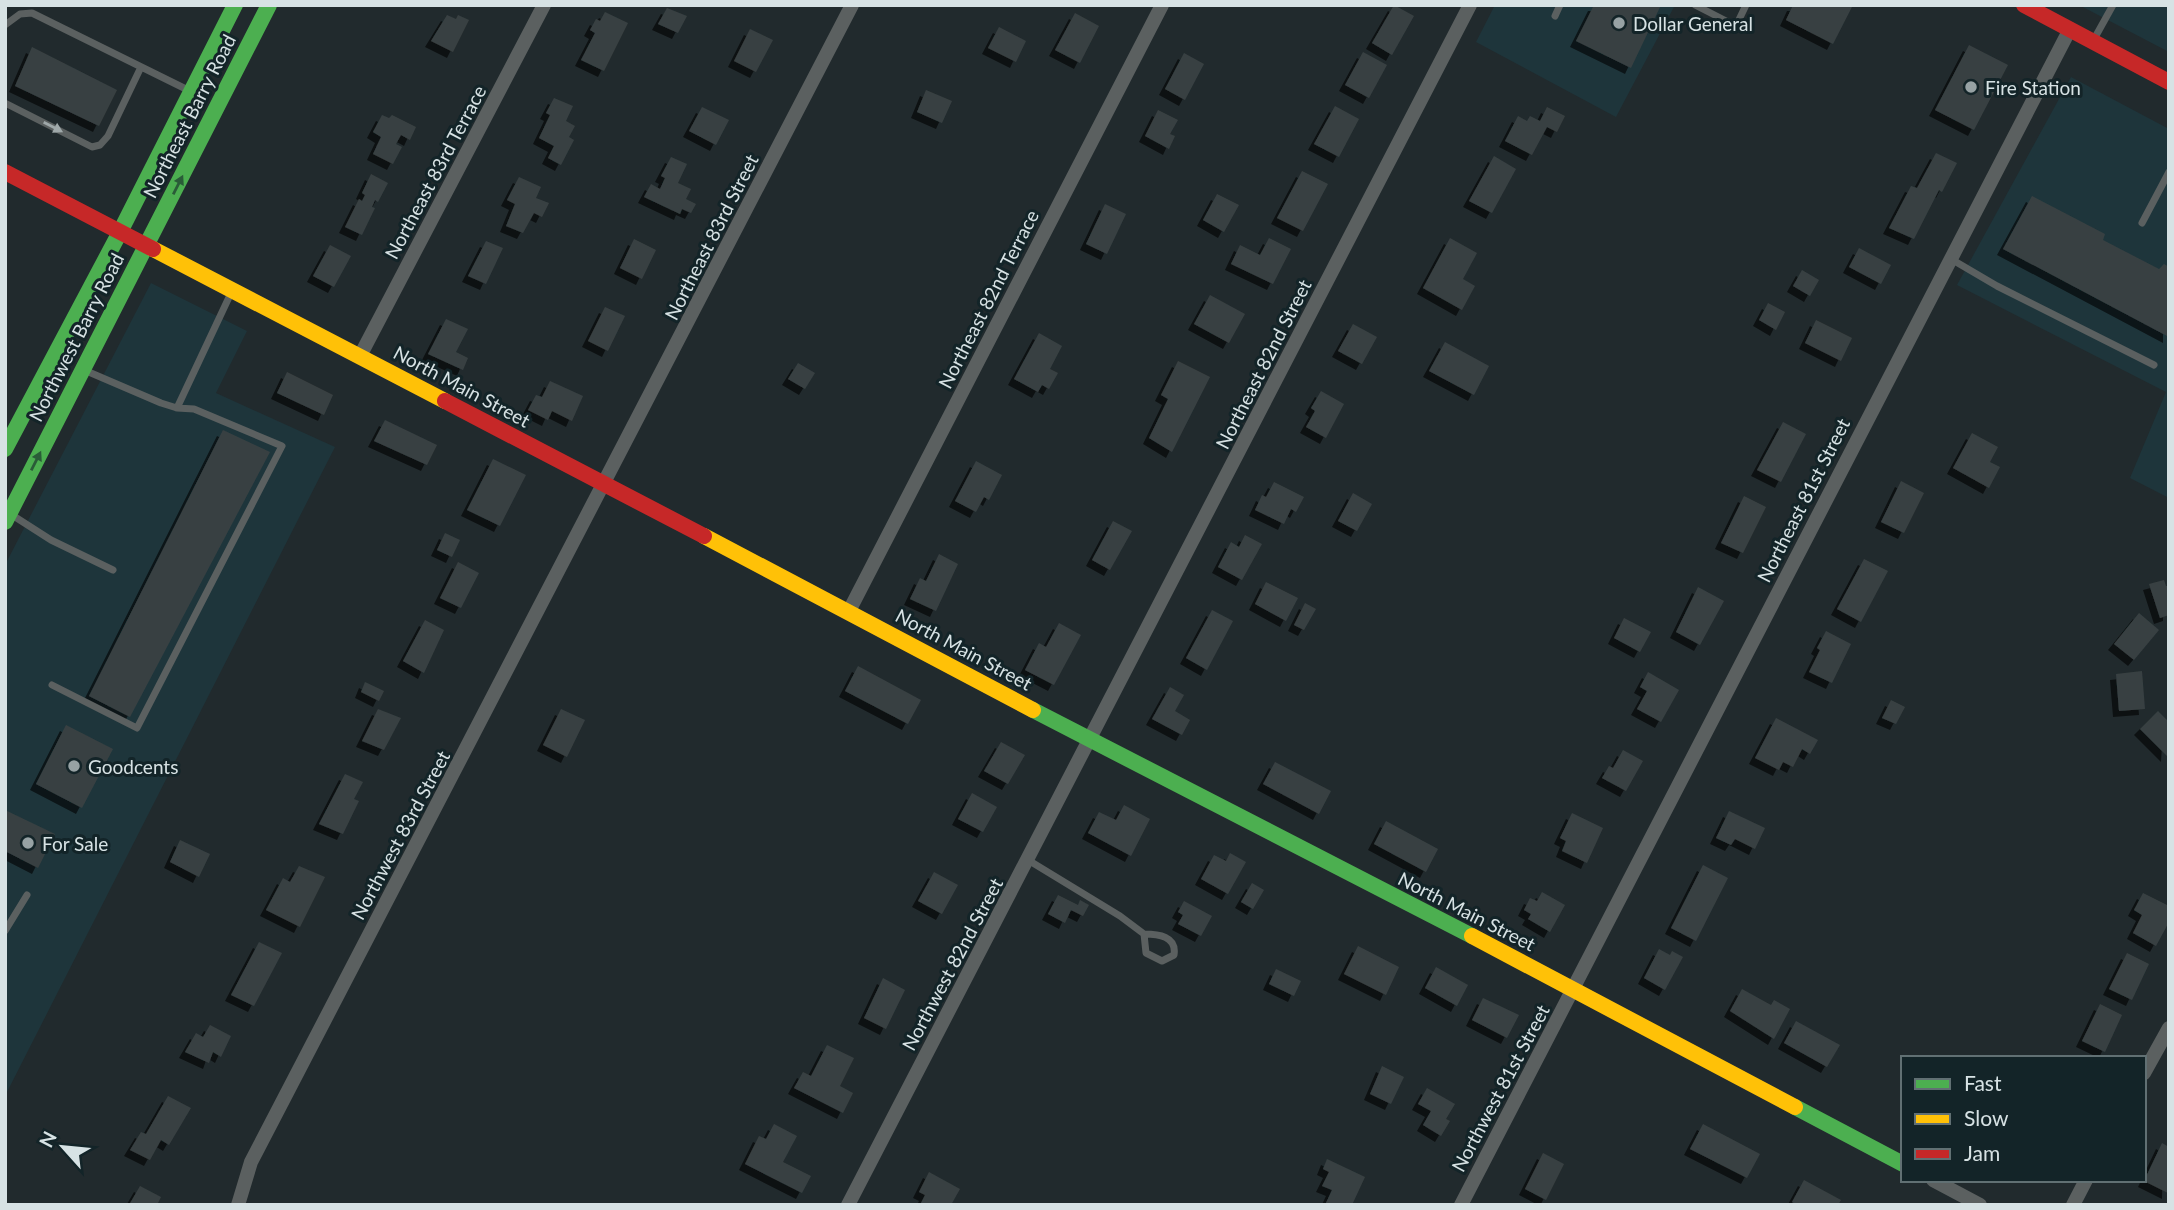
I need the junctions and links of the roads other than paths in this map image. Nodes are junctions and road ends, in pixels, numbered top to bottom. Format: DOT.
graph roads {
  1 [pos="235,5"];
  2 [pos="270,5"];
  3 [pos="544,5"];
  4 [pos="852,5"];
  5 [pos="1162,5"];
  6 [pos="1470,5"];
  7 [pos="1560,5"];
  8 [pos="1695,5"];
  9 [pos="1746,5"];
  10 [pos="2024,5"];
  11 [pos="2113,5"];
  12 [pos="1555,16"];
  13 [pos="5,25"];
  14 [pos="2070,29"];
  15 [pos="2093,41"];
  16 [pos="141,67"];
  17 [pos="2169,82"];
  18 [pos="191,92"];
  19 [pos="5,103"];
  20 [pos="5,172"];
  21 [pos="2169,172"];
  22 [pos="2142,223"];
  23 [pos="120,232"];
  24 [pos="146,246"];
  25 [pos="1950,259"];
  26 [pos="233,290"];
  27 [pos="360,356"];
  28 [pos="2154,365"];
  29 [pos="83,369"];
  30 [pos="177,408"];
  31 [pos="5,449"];
  32 [pos="604,486"];
  33 [pos="7,516"];
  34 [pos="113,570"];
  35 [pos="849,611"];
  36 [pos="52,685"];
  37 [pos="1090,741"];
  38 [pos="1028,860"];
  39 [pos="27,895"];
  40 [pos="7,926"];
  41 [pos="1144,934"];
  42 [pos="1573,990"];
  43 [pos="2169,1028"];
  44 [pos="2146,1069"];
  45 [pos="1901,1163"];
  46 [pos="1937,1182"];
  47 [pos="2085,1182"];
  48 [pos="238,1205"];
  49 [pos="848,1205"];
  50 [pos="1461,1205"];
  51 [pos="1980,1205"];
  52 [pos="2073,1205"];
  1 -- 18 [label="street, Northeast Barry Road"];
  24 -- 2 [label="street, Northeast Barry Road, one-way"];
  3 -- 27 [label="street, Northeast 83rd Terrace"];
  4 -- 32 [label="street, Northeast 83rd Street"];
  5 -- 35 [label="street, Northeast 82nd Terrace"];
  6 -- 37 [label="street, Northeast 82nd Street"];
  7 -- 12 [label="lane"];
  8 -- 9 [label="lane"];
  10 -- 14 [label="street"];
  11 -- 15 [label="lane"];
  13 -- 16 [label="lane"];
  14 -- 15 [label="street"];
  14 -- 25 [label="street, Northeast 81st Street"];
  15 -- 17 [label="street"];
  16 -- 18 [label="lane"];
  19 -- 16 [label="lane, one-way"];
  18 -- 23 [label="street, Northeast Barry Road"];
  20 -- 23 [label="street, North Main Street"];
  21 -- 22 [label="lane"];
  23 -- 24 [label="street, North Main Street"];
  23 -- 31 [label="street, Northwest Barry Road"];
  24 -- 26 [label="street, North Main Street"];
  24 -- 29 [label="street, Northwest Barry Road"];
  25 -- 28 [label="lane"];
  25 -- 42 [label="street, Northeast 81st Street"];
  26 -- 27 [label="street, North Main Street"];
  26 -- 30 [label="lane"];
  27 -- 32 [label="street, North Main Street"];
  29 -- 30 [label="lane"];
  33 -- 29 [label="street, Northwest Barry Road, one-way"];
  30 -- 36 [label="lane"];
  32 -- 35 [label="street, North Main Street"];
  32 -- 48 [label="street, Northwest 83rd Street"];
  33 -- 34 [label="lane"];
  35 -- 37 [label="street, North Main Street"];
  37 -- 38 [label="street, Northwest 82nd Street"];
  37 -- 42 [label="street, North Main Street"];
  38 -- 41 [label="lane"];
  38 -- 49 [label="street, Northwest 82nd Street"];
  39 -- 40 [label="lane"];
  41 -- 41 [label="lane"];
  42 -- 45 [label="street, North Main Street"];
  42 -- 50 [label="street, Northwest 81st Street"];
  43 -- 44 [label="street"];
  46 -- 51 [label="street"];
  47 -- 52 [label="street"];
}
